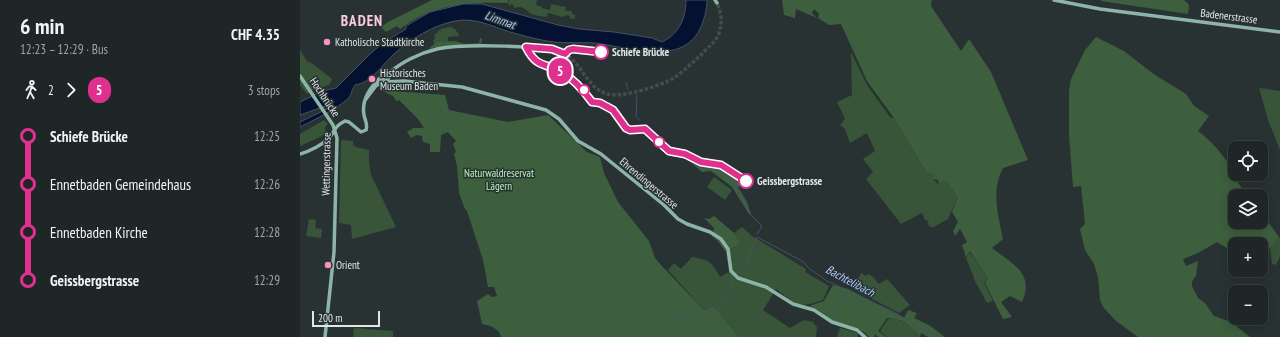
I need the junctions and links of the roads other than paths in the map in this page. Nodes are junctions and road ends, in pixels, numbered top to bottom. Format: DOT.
graph roads {
  1 [pos="1054,0"];
  2 [pos="1280,32"];
  3 [pos="567,55"];
  4 [pos="300,76"];
  5 [pos="386,78"];
  6 [pos="366,99"];
  7 [pos="333,127"];
  8 [pos="300,154"];
  9 [pos="325,337"];
  10 [pos="865,337"];
  1 -- 2 [label="main road, Badenerstrasse"];
  3 -- 5 [label="main road"];
  4 -- 7 [label="main road, Hochbrücke"];
  5 -- 6 [label="main road"];
  5 -- 6 [label="main road"];
  5 -- 10 [label="main road, Ehrendingerstrasse"];
  6 -- 7 [label="main road, Wettingerstrasse"];
  7 -- 8 [label="main road"];
  7 -- 9 [label="main road, Wettingerstrasse"];
}
